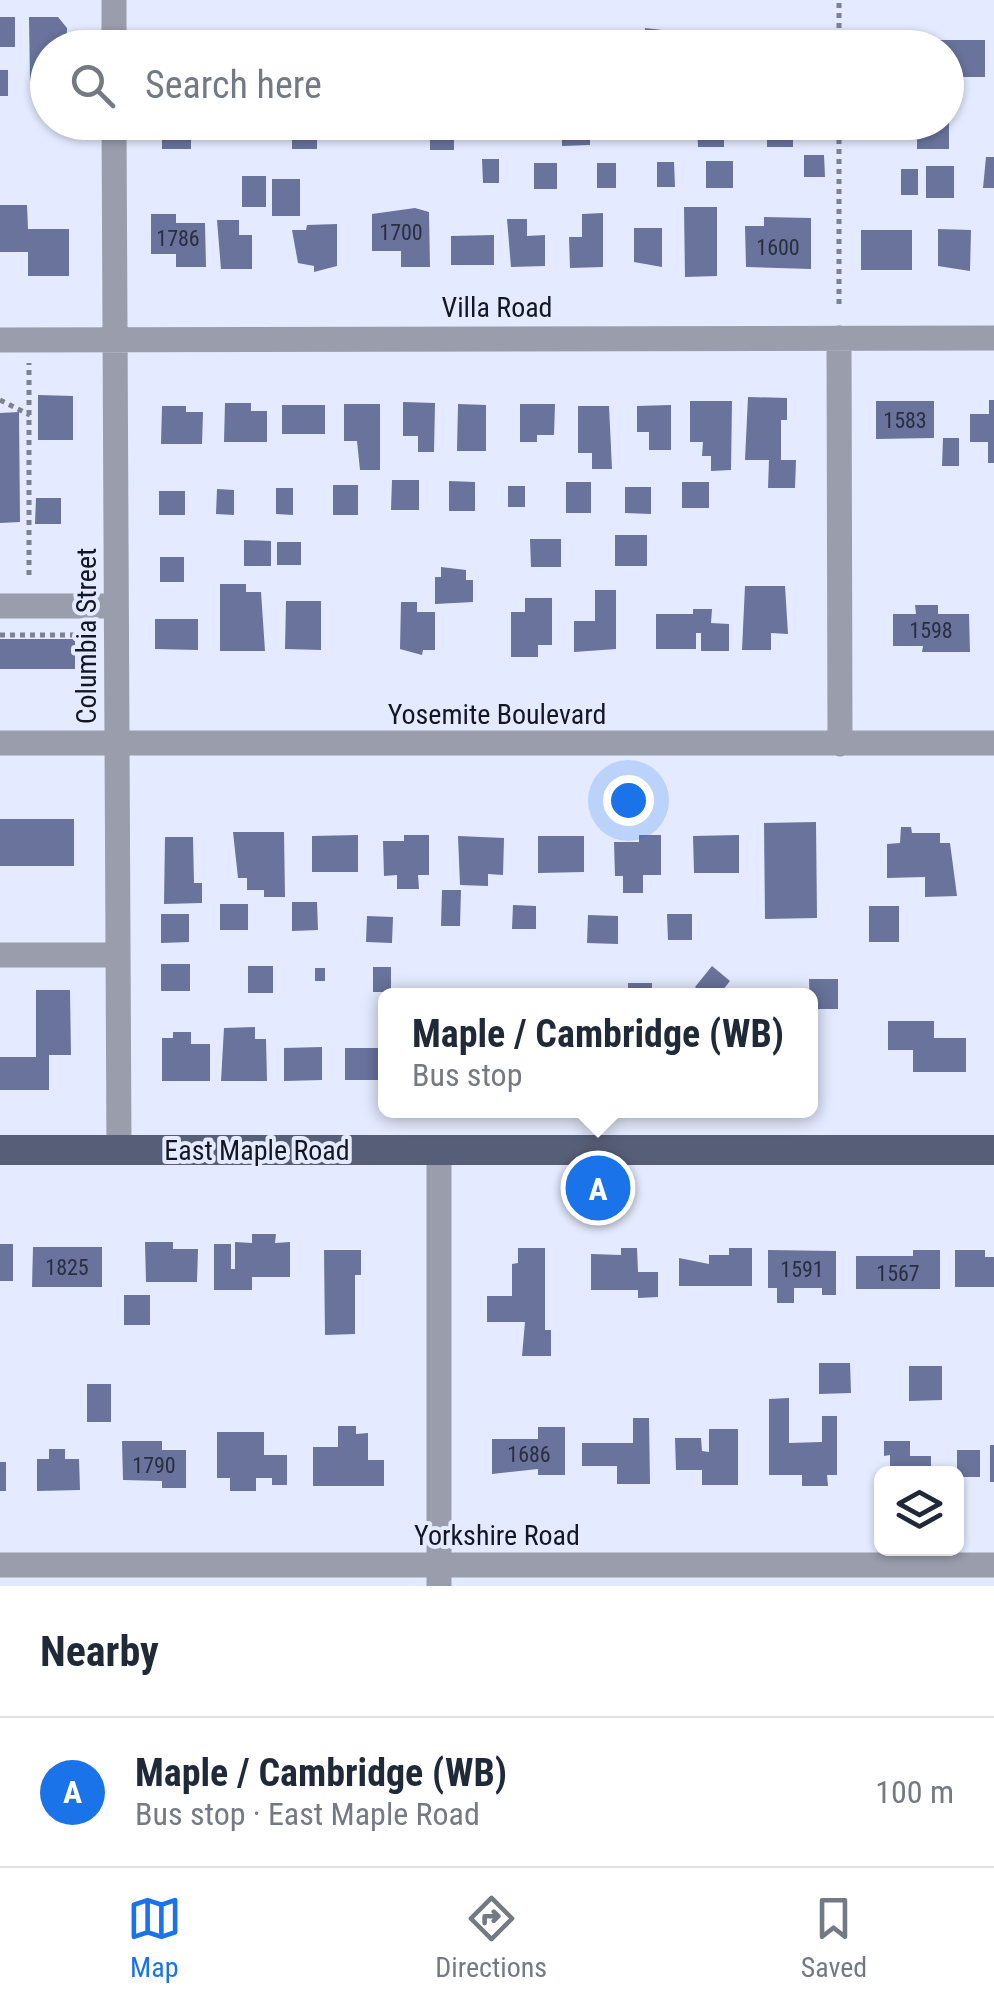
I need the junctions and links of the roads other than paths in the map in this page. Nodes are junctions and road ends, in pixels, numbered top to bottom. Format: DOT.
graph roads {
  1 [pos="114,0"];
  2 [pos="114,30"];
  3 [pos="114,140"];
  4 [pos="839,338"];
  5 [pos="994,338"];
  6 [pos="114,339"];
  7 [pos="0,340"];
  8 [pos="0,606"];
  9 [pos="116,606"];
  10 [pos="0,743"];
  11 [pos="116,744"];
  12 [pos="840,744"];
  13 [pos="994,744"];
  14 [pos="0,955"];
  15 [pos="118,955"];
  16 [pos="439,1149"];
  17 [pos="0,1150"];
  18 [pos="119,1150"];
  19 [pos="994,1150"];
  20 [pos="0,1564"];
  21 [pos="994,1564"];
  22 [pos="439,1575"];
  1 -- 2 [label="street"];
  3 -- 6 [label="street, Columbia Street"];
  4 -- 5 [label="street, Villa Road"];
  4 -- 6 [label="street, Villa Road"];
  4 -- 12 [label="street"];
  6 -- 7 [label="street, Villa Road"];
  6 -- 9 [label="street, Columbia Street"];
  8 -- 9 [label="street"];
  9 -- 11 [label="street, Columbia Street"];
  10 -- 11 [label="street, Yosemite Boulevard"];
  11 -- 12 [label="street, Yosemite Boulevard"];
  11 -- 15 [label="street, Columbia Street"];
  12 -- 13 [label="street, Yosemite Boulevard"];
  14 -- 15 [label="street"];
  15 -- 18 [label="street, Columbia Street"];
  16 -- 18 [label="main road, East Maple Road"];
  16 -- 19 [label="main road, East Maple Road"];
  16 -- 22 [label="street"];
  17 -- 18 [label="main road, East Maple Road"];
  20 -- 22 [label="street, Yorkshire Road"];
  21 -- 22 [label="street, Yorkshire Road"];
}
